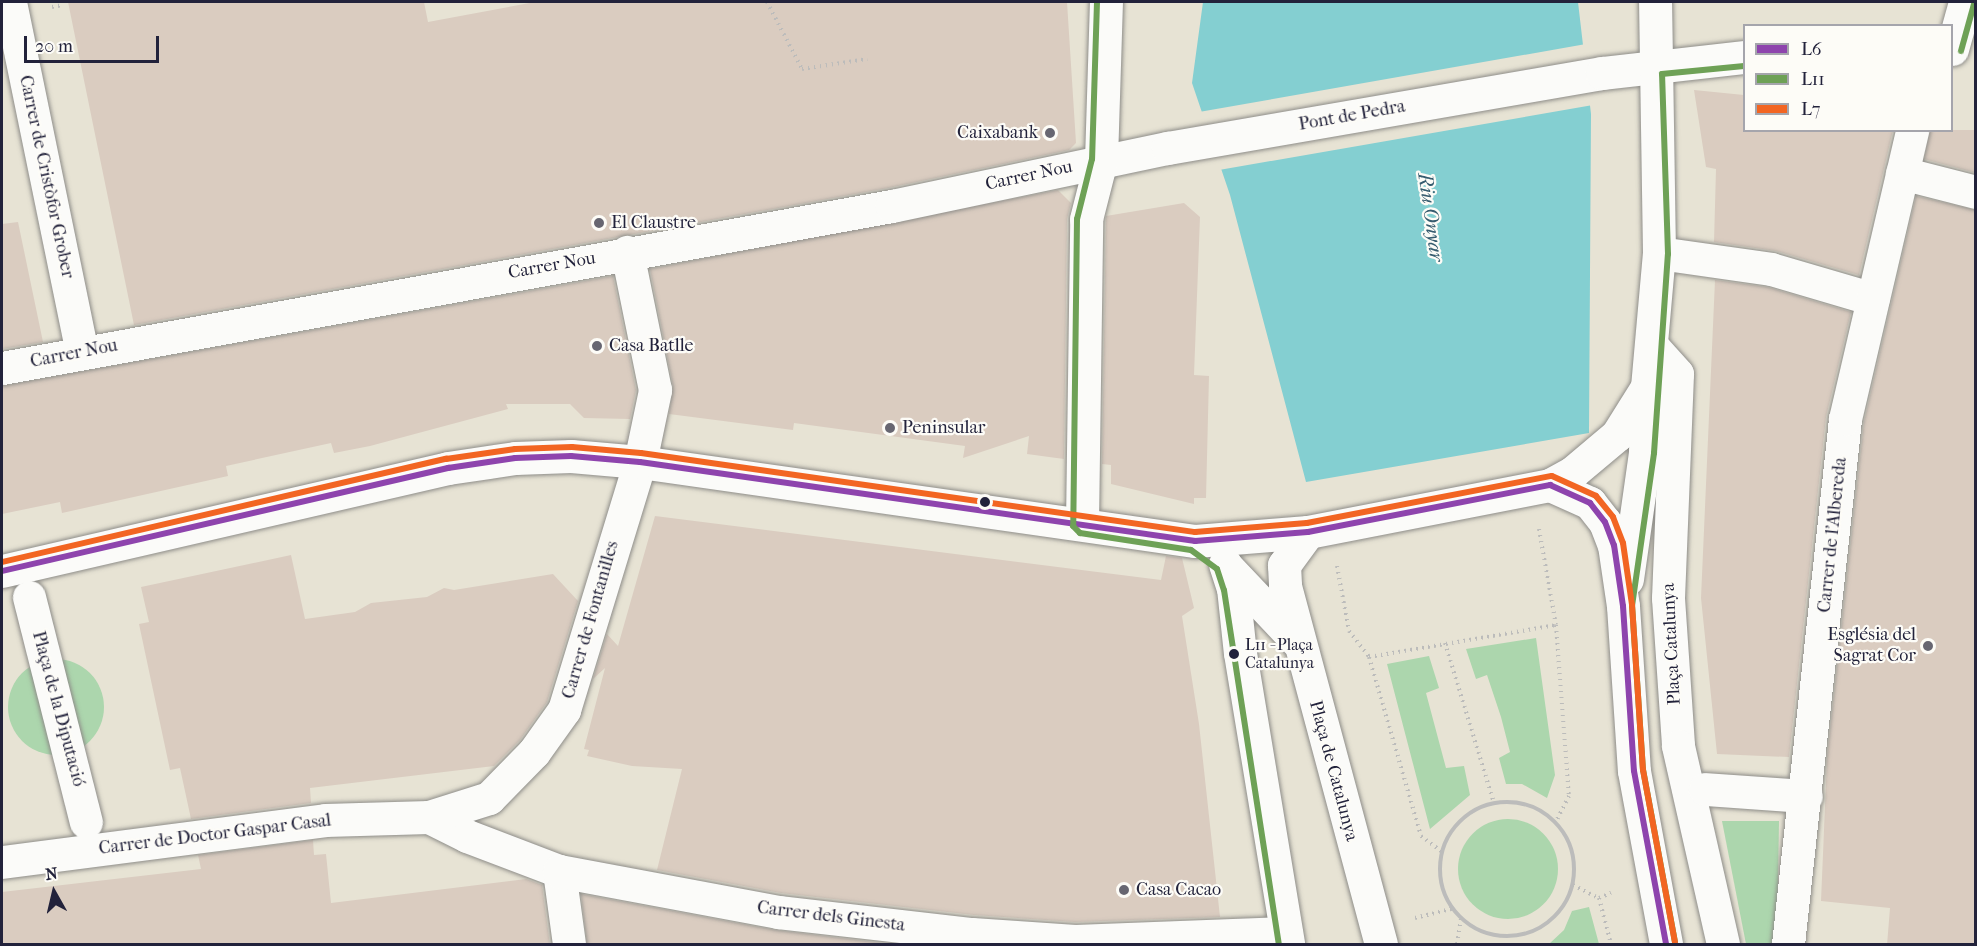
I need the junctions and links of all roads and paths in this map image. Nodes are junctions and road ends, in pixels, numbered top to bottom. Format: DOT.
graph roads {
  1 [pos="10,2"];
  2 [pos="767,2"];
  3 [pos="1106,2"];
  4 [pos="1655,2"];
  5 [pos="1965,2"];
  6 [pos="1953,45"];
  7 [pos="1743,57"];
  8 [pos="867,59"];
  9 [pos="1653,66"];
  10 [pos="1912,132"];
  11 [pos="1101,160"];
  12 [pos="1902,173"];
  13 [pos="1976,192"];
  14 [pos="627,252"];
  15 [pos="1659,253"];
  16 [pos="1873,299"];
  17 [pos="1653,348"];
  18 [pos="82,353"];
  19 [pos="2,368"];
  20 [pos="1647,387"];
  21 [pos="640,462"];
  22 [pos="1550,485"];
  23 [pos="1082,524"];
  24 [pos="1539,529"];
  25 [pos="1308,532"];
  26 [pos="1195,542"];
  27 [pos="1336,563"];
  28 [pos="1225,564"];
  29 [pos="2,571"];
  30 [pos="29,597"];
  31 [pos="1623,606"];
  32 [pos="1556,625"];
  33 [pos="1297,641"];
  34 [pos="1445,644"];
  35 [pos="1369,657"];
  36 [pos="1705,789"];
  37 [pos="1806,796"];
  38 [pos="1494,802"];
  39 [pos="429,817"];
  40 [pos="86,822"];
  41 [pos="1556,822"];
  42 [pos="1442,852"];
  43 [pos="2,862"];
  44 [pos="559,871"];
  45 [pos="1573,885"];
  46 [pos="1611,893"];
  47 [pos="1599,898"];
  48 [pos="1461,917"];
  49 [pos="1287,939"];
  50 [pos="569,945"];
  51 [pos="1381,945"];
  52 [pos="1457,945"];
  53 [pos="1611,945"];
  54 [pos="1666,945"];
  55 [pos="1723,945"];
  56 [pos="1788,945"];
  1 -- 18 [label="street, Carrer de Cristòfor Grober"];
  2 -- 8 [label="path"];
  3 -- 11 [label="street"];
  4 -- 9 [label="street"];
  5 -- 6 [label="street"];
  7 -- 9 [label="street, Pont de Pedra"];
  9 -- 11 [label="street, Pont de Pedra"];
  9 -- 15 [label="street"];
  10 -- 12 [label="street, Carrer de l'Albereda"];
  11 -- 14 [label="street, Carrer Nou"];
  11 -- 23 [label="street"];
  12 -- 13 [label="street"];
  12 -- 16 [label="street, Carrer de l'Albereda"];
  14 -- 18 [label="street, Carrer Nou"];
  14 -- 21 [label="street, Carrer de Fontanilles"];
  15 -- 16 [label="street"];
  15 -- 17 [label="street"];
  16 -- 37 [label="street, Carrer de l'Albereda"];
  17 -- 20 [label="street"];
  17 -- 55 [label="street, Plaça Catalunya"];
  18 -- 19 [label="street, Carrer Nou"];
  20 -- 22 [label="street"];
  20 -- 31 [label="street"];
  21 -- 23 [label="street"];
  21 -- 29 [label="street"];
  21 -- 39 [label="street, Carrer de Fontanilles"];
  22 -- 25 [label="street"];
  22 -- 31 [label="street"];
  23 -- 26 [label="street"];
  24 -- 32 [label="path"];
  25 -- 26 [label="street"];
  25 -- 33 [label="street, Plaça de Catalunya"];
  26 -- 28 [label="street"];
  27 -- 35 [label="path"];
  28 -- 33 [label="street"];
  28 -- 49 [label="street"];
  30 -- 40 [label="street, Plaça de la Diputació"];
  31 -- 54 [label="street"];
  32 -- 34 [label="path"];
  32 -- 41 [label="path"];
  33 -- 51 [label="street, Plaça de Catalunya"];
  34 -- 35 [label="path"];
  34 -- 38 [label="path"];
  35 -- 42 [label="path"];
  36 -- 37 [label="street"];
  37 -- 56 [label="street, Carrer de l'Albereda"];
  38 -- 41 [label="path"];
  38 -- 42 [label="path"];
  39 -- 43 [label="street, Carrer de Doctor Gaspar Casal"];
  39 -- 44 [label="street"];
  41 -- 45 [label="path"];
  42 -- 48 [label="path"];
  44 -- 49 [label="street, Carrer dels Ginesta"];
  44 -- 50 [label="street"];
  45 -- 47 [label="path"];
  45 -- 48 [label="path"];
  46 -- 47 [label="path"];
  47 -- 53 [label="path"];
  48 -- 52 [label="path"];
}
